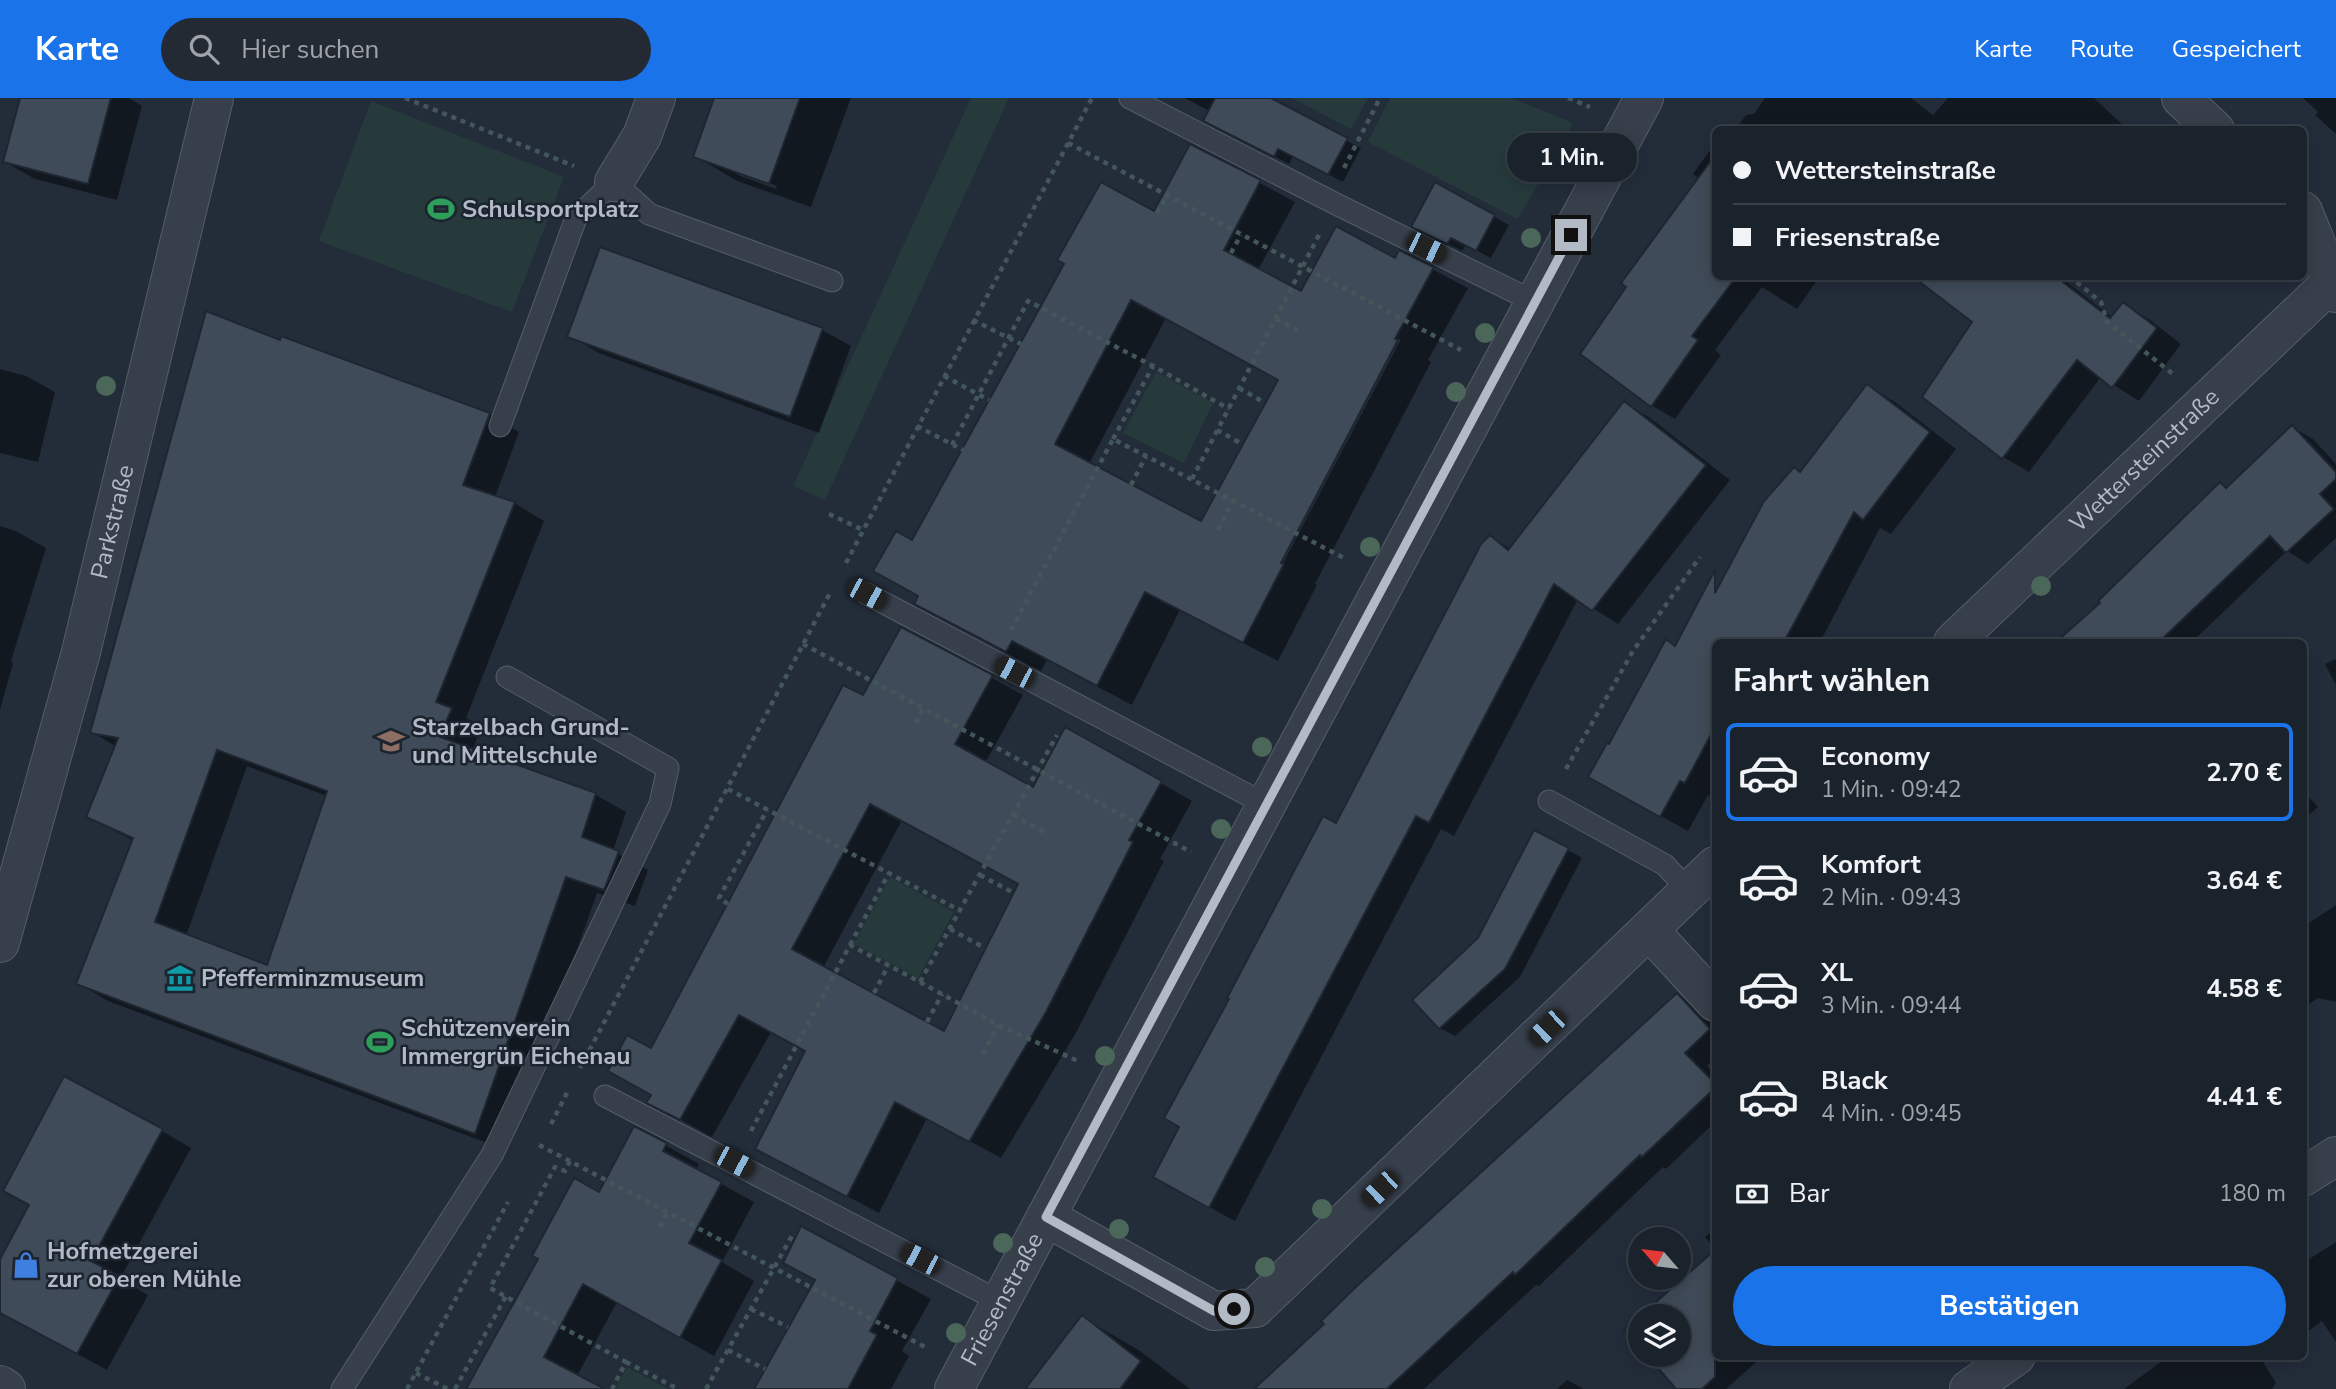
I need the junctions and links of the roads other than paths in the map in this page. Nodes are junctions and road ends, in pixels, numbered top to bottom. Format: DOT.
graph roads {
  1 [pos="214,98"];
  2 [pos="656,98"];
  3 [pos="1130,98"];
  4 [pos="1644,98"];
  5 [pos="2181,98"];
  6 [pos="2211,126"];
  7 [pos="614,182"];
  8 [pos="2307,220"];
  9 [pos="832,281"];
  10 [pos="2335,285"];
  11 [pos="1535,302"];
  12 [pos="500,426"];
  13 [pos="867,594"];
  14 [pos="1956,639"];
  15 [pos="506,677"];
  16 [pos="1549,801"];
  17 [pos="1267,805"];
  18 [pos="1702,878"];
  19 [pos="1649,930"];
  20 [pos="0,943"];
  21 [pos="1712,999"];
  22 [pos="604,1096"];
  23 [pos="2336,1156"];
  24 [pos="2307,1174"];
  25 [pos="1046,1217"];
  26 [pos="1001,1302"];
  27 [pos="2010,1360"];
  28 [pos="960,1379"];
  29 [pos="0,1385"];
  30 [pos="6,1389"];
  31 [pos="342,1389"];
  32 [pos="1969,1389"];
  1 -- 20 [label="street, Parkstraße"];
  2 -- 7 [label="street"];
  3 -- 11 [label="lane"];
  4 -- 11 [label="street, Friesenstraße"];
  5 -- 6 [label="street"];
  7 -- 9 [label="lane"];
  7 -- 12 [label="lane"];
  8 -- 10 [label="street"];
  10 -- 14 [label="street, Wettersteinstraße"];
  11 -- 17 [label="street, Friesenstraße"];
  13 -- 17 [label="lane"];
  15 -- 31 [label="lane"];
  16 -- 18 [label="lane"];
  17 -- 25 [label="street, Friesenstraße"];
  18 -- 19 [label="street"];
  19 -- 21 [label="street"];
  19 -- 25 [label="street"];
  22 -- 26 [label="lane"];
  23 -- 24 [label="street"];
  25 -- 26 [label="street, Friesenstraße"];
  26 -- 28 [label="street, Friesenstraße"];
  27 -- 32 [label="street"];
  29 -- 30 [label="street"];
}
